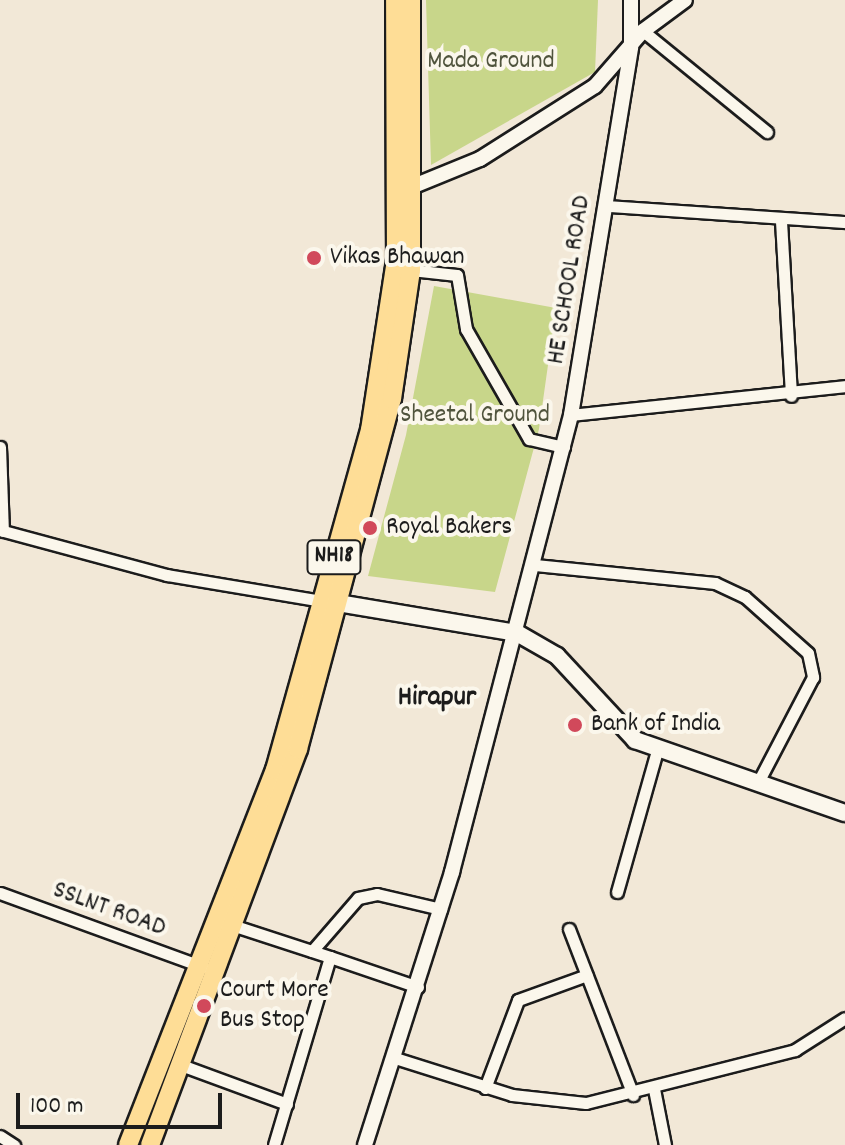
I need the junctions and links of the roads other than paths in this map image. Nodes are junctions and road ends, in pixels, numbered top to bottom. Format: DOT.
graph roads {
  1 [pos="395,0"];
  2 [pos="411,0"];
  3 [pos="631,0"];
  4 [pos="685,0"];
  5 [pos="643,31"];
  6 [pos="631,47"];
  7 [pos="767,132"];
  8 [pos="406,189"];
  9 [pos="608,206"];
  10 [pos="781,221"];
  11 [pos="845,222"];
  12 [pos="411,270"];
  13 [pos="845,386"];
  14 [pos="791,396"];
  15 [pos="571,415"];
  16 [pos="0,447"];
  17 [pos="564,447"];
  18 [pos="1,530"];
  19 [pos="535,565"];
  20 [pos="330,602"];
  21 [pos="517,633"];
  22 [pos="657,751"];
  23 [pos="757,784"];
  24 [pos="845,813"];
  25 [pos="617,892"];
  26 [pos="0,893"];
  27 [pos="441,909"];
  28 [pos="235,926"];
  29 [pos="569,929"];
  30 [pos="312,951"];
  31 [pos="330,957"];
  32 [pos="211,968"];
  33 [pos="587,975"];
  34 [pos="418,987"];
  35 [pos="845,1018"];
  36 [pos="395,1058"];
  37 [pos="181,1065"];
  38 [pos="485,1088"];
  39 [pos="654,1089"];
  40 [pos="633,1095"];
  41 [pos="287,1104"];
  42 [pos="0,1136"];
  43 [pos="14,1145"];
  44 [pos="128,1145"];
  45 [pos="150,1145"];
  46 [pos="274,1145"];
  47 [pos="365,1145"];
  48 [pos="665,1145"];
  1 -- 8 [label="highway, NH18"];
  2 -- 8 [label="highway, NH18"];
  3 -- 6 [label="street, HE SCHOOL ROAD"];
  4 -- 5 [label="street"];
  5 -- 6 [label="street"];
  5 -- 7 [label="street"];
  6 -- 8 [label="street"];
  6 -- 9 [label="street, HE SCHOOL ROAD"];
  8 -- 12 [label="highway, NH18"];
  8 -- 20 [label="highway, NH18"];
  9 -- 10 [label="street"];
  9 -- 15 [label="street, HE SCHOOL ROAD"];
  10 -- 11 [label="street"];
  10 -- 14 [label="street"];
  12 -- 17 [label="street"];
  12 -- 20 [label="highway, NH18"];
  13 -- 14 [label="street"];
  14 -- 15 [label="street"];
  15 -- 17 [label="street, HE SCHOOL ROAD"];
  16 -- 18 [label="street"];
  17 -- 19 [label="street, HE SCHOOL ROAD"];
  18 -- 20 [label="street"];
  19 -- 21 [label="street, HE SCHOOL ROAD"];
  19 -- 23 [label="street"];
  20 -- 21 [label="main road"];
  20 -- 28 [label="highway, NH18"];
  20 -- 32 [label="highway, NH18"];
  21 -- 22 [label="main road"];
  21 -- 27 [label="street, HE SCHOOL ROAD"];
  22 -- 23 [label="main road"];
  22 -- 25 [label="street"];
  23 -- 24 [label="main road"];
  26 -- 32 [label="street, SSLNT ROAD"];
  27 -- 30 [label="street"];
  27 -- 34 [label="street, HE SCHOOL ROAD"];
  28 -- 30 [label="street"];
  28 -- 32 [label="highway, NH18"];
  29 -- 33 [label="street"];
  30 -- 31 [label="street"];
  31 -- 34 [label="street"];
  31 -- 41 [label="street"];
  32 -- 37 [label="highway, NH18"];
  32 -- 44 [label="highway, NH18"];
  33 -- 38 [label="street"];
  33 -- 40 [label="street"];
  34 -- 36 [label="street, HE SCHOOL ROAD"];
  35 -- 39 [label="street"];
  36 -- 38 [label="street"];
  36 -- 47 [label="street, HE SCHOOL ROAD"];
  37 -- 41 [label="street"];
  37 -- 45 [label="highway, NH18"];
  38 -- 40 [label="street"];
  39 -- 40 [label="street"];
  39 -- 48 [label="street"];
  41 -- 46 [label="street"];
  42 -- 43 [label="street"];
}
